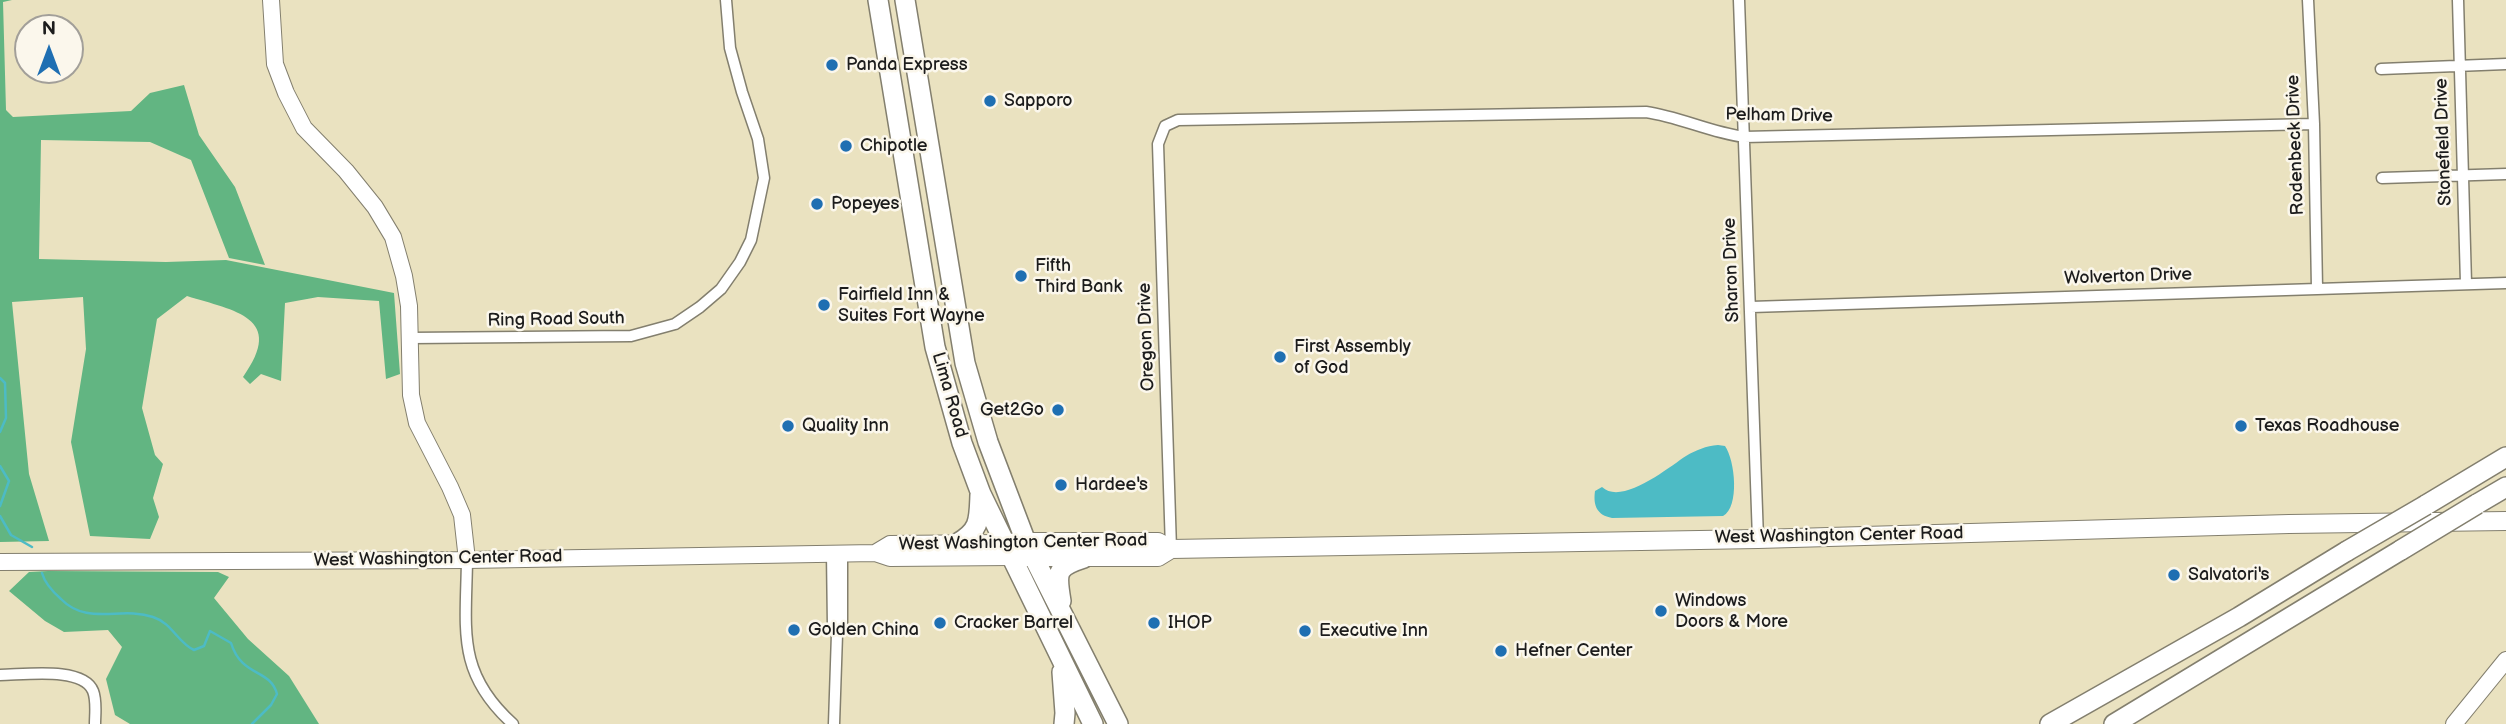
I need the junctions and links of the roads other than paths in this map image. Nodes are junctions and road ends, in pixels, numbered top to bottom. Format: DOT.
graph roads {
  1 [pos="271,0"];
  2 [pos="726,0"];
  3 [pos="878,0"];
  4 [pos="905,0"];
  5 [pos="1740,0"];
  6 [pos="2308,0"];
  7 [pos="2458,0"];
  8 [pos="2506,64"];
  9 [pos="2459,65"];
  10 [pos="2381,69"];
  11 [pos="2314,124"];
  12 [pos="1165,126"];
  13 [pos="1744,137"];
  14 [pos="2506,174"];
  15 [pos="2463,175"];
  16 [pos="2382,178"];
  17 [pos="2466,283"];
  18 [pos="2506,283"];
  19 [pos="2317,288"];
  20 [pos="1751,307"];
  21 [pos="411,338"];
  22 [pos="2506,457"];
  23 [pos="2506,487"];
  24 [pos="981,494"];
  25 [pos="2506,521"];
  26 [pos="1758,539"];
  27 [pos="958,543"];
  28 [pos="1030,549"];
  29 [pos="1171,549"];
  30 [pos="1007,550"];
  31 [pos="837,553"];
  32 [pos="875,553"];
  33 [pos="1084,558"];
  34 [pos="467,560"];
  35 [pos="0,562"];
  36 [pos="1064,619"];
  37 [pos="2506,660"];
  38 [pos="1061,661"];
  39 [pos="0,675"];
  40 [pos="95,724"];
  41 [pos="513,724"];
  42 [pos="834,724"];
  43 [pos="1064,724"];
  44 [pos="1094,724"];
  45 [pos="1118,724"];
  46 [pos="2050,724"];
  47 [pos="2114,724"];
  48 [pos="2454,724"];
  1 -- 21 [label="main road"];
  2 -- 21 [label="street, Ring Road South"];
  3 -- 24 [label="highway, Lima Road"];
  4 -- 28 [label="highway, Lima Road"];
  5 -- 13 [label="street, Sharon Drive"];
  6 -- 11 [label="street, Rodenbeck Drive"];
  7 -- 9 [label="street, Stonefield Drive"];
  8 -- 9 [label="street"];
  9 -- 10 [label="street"];
  9 -- 15 [label="street, Stonefield Drive"];
  11 -- 13 [label="street, Pelham Drive"];
  11 -- 19 [label="street, Rodenbeck Drive"];
  12 -- 13 [label="street, Pelham Drive"];
  12 -- 29 [label="street, Oregon Drive"];
  13 -- 20 [label="street, Sharon Drive"];
  14 -- 15 [label="street"];
  15 -- 16 [label="street"];
  15 -- 17 [label="street, Stonefield Drive"];
  17 -- 18 [label="street, Wolverton Drive"];
  17 -- 19 [label="street, Wolverton Drive"];
  19 -- 20 [label="street, Wolverton Drive"];
  20 -- 26 [label="street, Sharon Drive"];
  21 -- 34 [label="main road"];
  22 -- 46 [label="highway, bridge"];
  23 -- 47 [label="highway, bridge"];
  24 -- 27 [label="highway"];
  24 -- 30 [label="highway, Lima Road"];
  25 -- 26 [label="main road, West Washington Center Road"];
  26 -- 29 [label="main road, West Washington Center Road"];
  27 -- 30 [label="main road, West Washington Center Road"];
  27 -- 32 [label="main road, West Washington Center Road"];
  28 -- 29 [label="main road, West Washington Center Road"];
  28 -- 30 [label="main road, West Washington Center Road"];
  28 -- 33 [label="main road, West Washington Center Road"];
  28 -- 36 [label="highway, Lima Road"];
  29 -- 33 [label="main road, West Washington Center Road"];
  30 -- 32 [label="main road, West Washington Center Road"];
  30 -- 38 [label="highway, Lima Road"];
  31 -- 32 [label="main road, West Washington Center Road"];
  31 -- 34 [label="main road, West Washington Center Road"];
  31 -- 42 [label="street"];
  33 -- 36 [label="highway"];
  34 -- 35 [label="main road, West Washington Center Road"];
  34 -- 41 [label="street"];
  36 -- 45 [label="highway, Lima Road"];
  37 -- 48 [label="main road"];
  38 -- 43 [label="highway"];
  38 -- 44 [label="highway, Lima Road"];
  39 -- 40 [label="street"];
}
